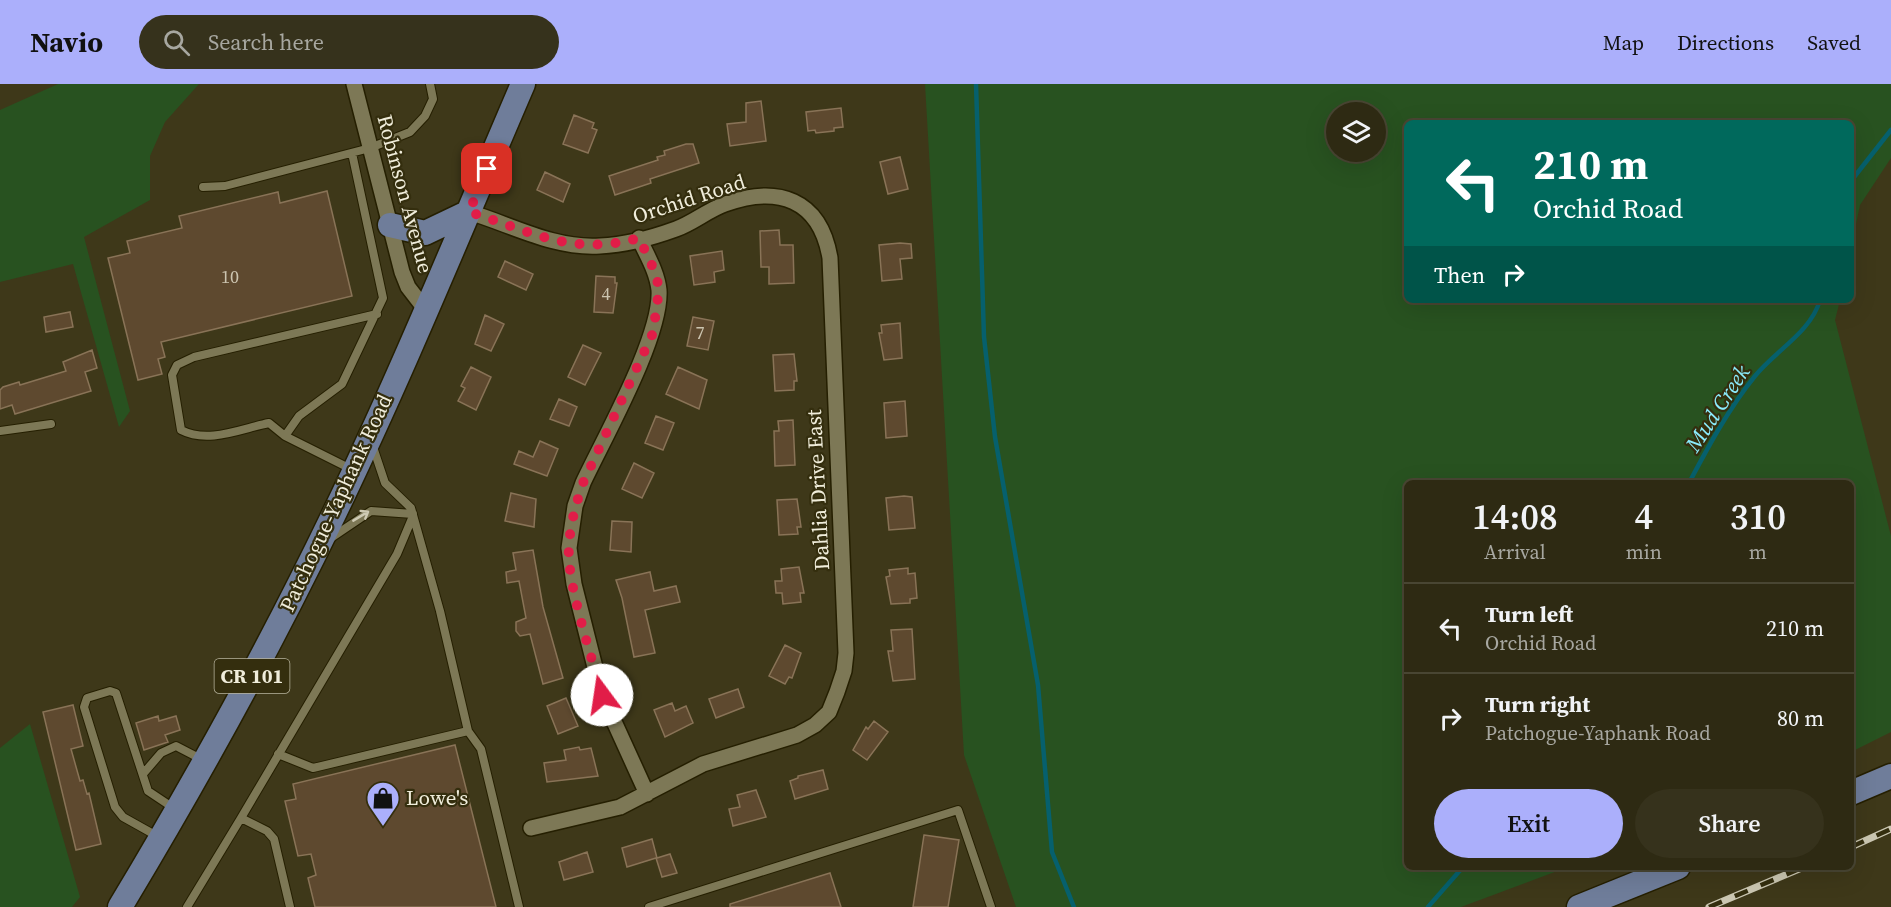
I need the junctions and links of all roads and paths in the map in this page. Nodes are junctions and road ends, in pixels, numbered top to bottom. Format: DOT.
graph roads {
  1 [pos="354,84"];
  2 [pos="430,84"];
  3 [pos="523,84"];
  4 [pos="370,148"];
  5 [pos="352,153"];
  6 [pos="203,187"];
  7 [pos="469,212"];
  8 [pos="390,225"];
  9 [pos="639,238"];
  10 [pos="831,286"];
  11 [pos="425,309"];
  12 [pos="377,314"];
  13 [pos="51,424"];
  14 [pos="0,431"];
  15 [pos="285,436"];
  16 [pos="369,437"];
  17 [pos="354,471"];
  18 [pos="413,514"];
  19 [pos="318,548"];
  20 [pos="468,731"];
  21 [pos="278,754"];
  22 [pos="206,762"];
  23 [pos="143,774"];
  24 [pos="1891,776"];
  25 [pos="1854,792"];
  26 [pos="646,794"];
  27 [pos="178,810"];
  28 [pos="241,818"];
  29 [pos="531,828"];
  30 [pos="161,838"];
  31 [pos="1671,870"];
  32 [pos="120,907"];
  33 [pos="187,907"];
  34 [pos="290,907"];
  35 [pos="519,907"];
  36 [pos="650,907"];
  37 [pos="991,907"];
  38 [pos="1579,907"];
  1 -- 4 [label="street, Robinson Avenue"];
  2 -- 4 [label="lane"];
  3 -- 7 [label="main road, Patchogue-Yaphank Road / CR 101"];
  4 -- 5 [label="lane"];
  4 -- 8 [label="street, Robinson Avenue"];
  5 -- 6 [label="lane"];
  5 -- 12 [label="lane"];
  7 -- 8 [label="main road"];
  7 -- 9 [label="street, Orchid Road"];
  7 -- 11 [label="main road, Patchogue-Yaphank Road / CR 101"];
  8 -- 11 [label="street, Robinson Avenue"];
  9 -- 10 [label="street, Orchid Road"];
  9 -- 26 [label="street"];
  10 -- 26 [label="street, Dahlia Drive East"];
  11 -- 16 [label="main road, Patchogue-Yaphank Road / CR 101"];
  12 -- 15 [label="lane"];
  12 -- 15 [label="lane"];
  13 -- 14 [label="lane"];
  15 -- 17 [label="lane"];
  16 -- 17 [label="main road, Patchogue-Yaphank Road / CR 101"];
  16 -- 18 [label="lane"];
  17 -- 19 [label="main road, Patchogue-Yaphank Road / CR 101"];
  19 -- 18 [label="lane, one-way"];
  18 -- 20 [label="lane"];
  18 -- 21 [label="lane"];
  19 -- 22 [label="main road, Patchogue-Yaphank Road / CR 101"];
  20 -- 21 [label="lane"];
  20 -- 35 [label="lane"];
  21 -- 28 [label="lane"];
  22 -- 23 [label="lane"];
  22 -- 27 [label="main road, Patchogue-Yaphank Road / CR 101"];
  23 -- 27 [label="lane"];
  23 -- 30 [label="lane"];
  24 -- 25 [label="main road"];
  26 -- 29 [label="street, Dahlia Drive East"];
  27 -- 30 [label="main road, Patchogue-Yaphank Road / CR 101"];
  28 -- 33 [label="lane"];
  28 -- 34 [label="lane"];
  30 -- 32 [label="main road, Patchogue-Yaphank Road / CR 101"];
  31 -- 38 [label="main road"];
  36 -- 37 [label="lane"];
}
